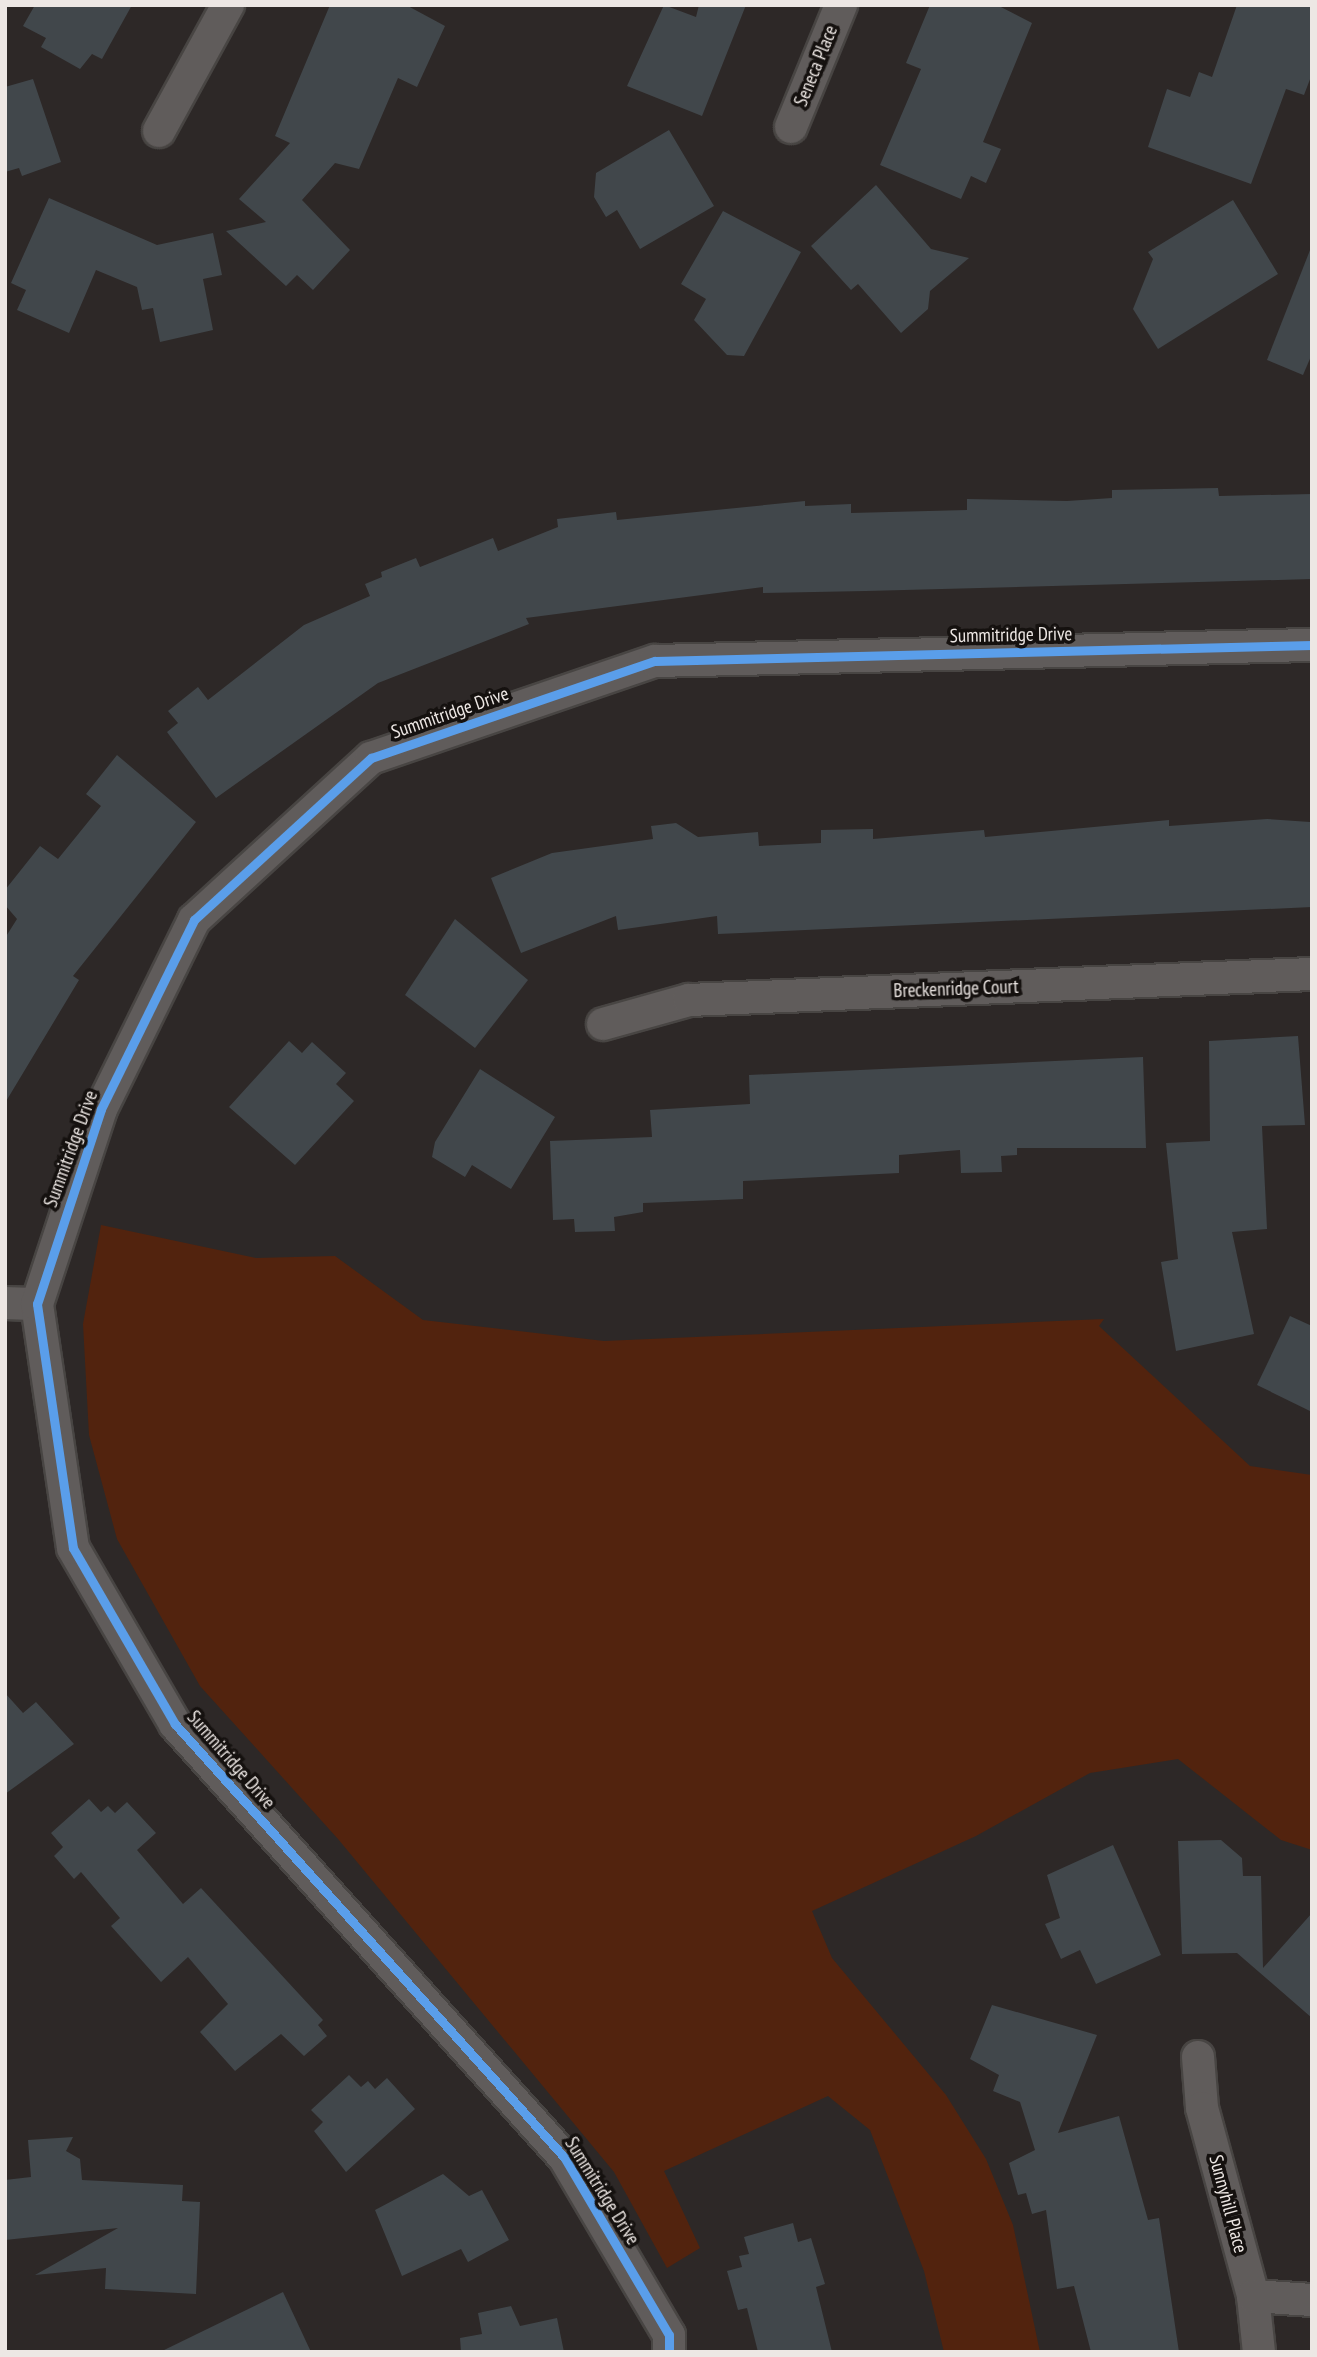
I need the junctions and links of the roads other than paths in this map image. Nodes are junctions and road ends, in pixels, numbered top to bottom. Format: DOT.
graph roads {
  1 [pos="228,5"];
  2 [pos="841,5"];
  3 [pos="791,127"];
  4 [pos="159,131"];
  5 [pos="1312,645"];
  6 [pos="1312,974"];
  7 [pos="603,1024"];
  8 [pos="5,1303"];
  9 [pos="37,1304"];
  10 [pos="1198,2057"];
  11 [pos="1253,2296"];
  12 [pos="1312,2300"];
  13 [pos="669,2352"];
  14 [pos="1259,2352"];
  1 -- 4 [label="street"];
  2 -- 3 [label="street, Seneca Place"];
  5 -- 9 [label="street, Summitridge Drive"];
  6 -- 7 [label="street, Breckenridge Court"];
  8 -- 9 [label="street"];
  9 -- 13 [label="street, Summitridge Drive"];
  10 -- 11 [label="street, Sunnyhill Place"];
  11 -- 12 [label="street"];
  11 -- 14 [label="street, Sunnyhill Place"];
}
